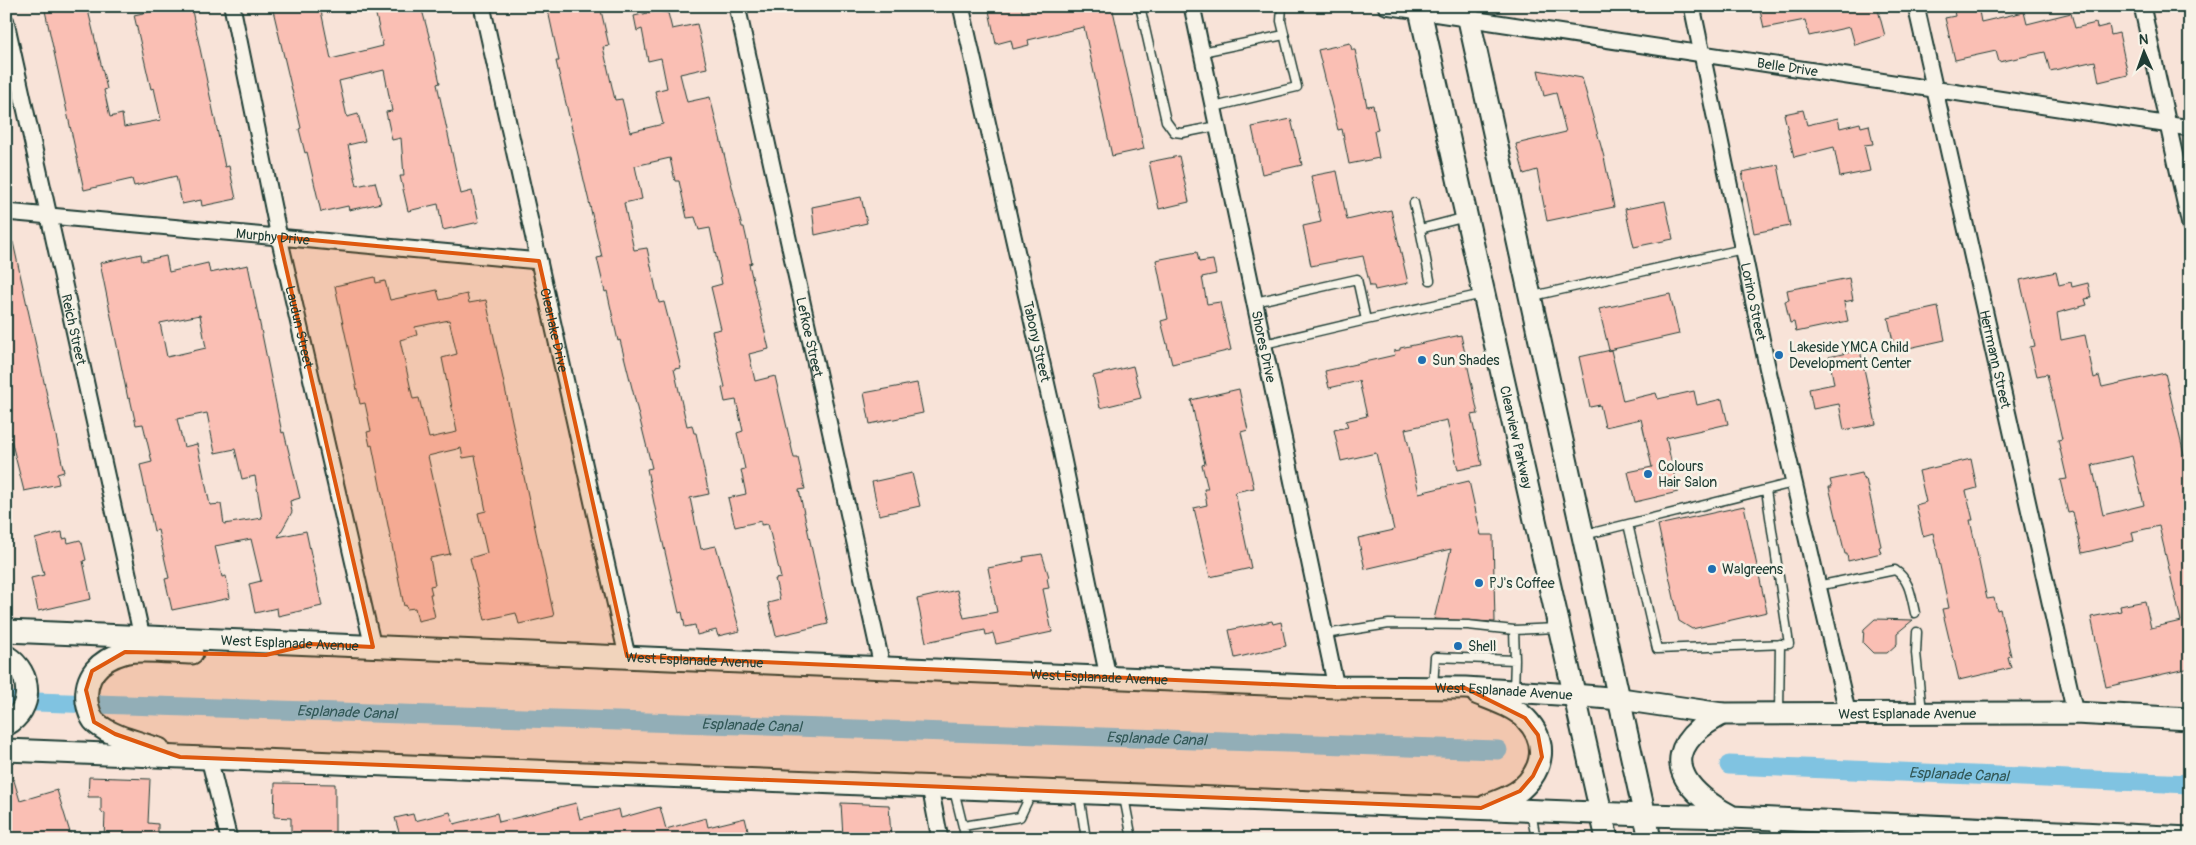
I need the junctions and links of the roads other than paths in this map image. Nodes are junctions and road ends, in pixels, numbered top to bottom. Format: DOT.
graph roads {
  1 [pos="232,6"];
  2 [pos="482,6"];
  3 [pos="737,6"];
  4 [pos="961,6"];
  5 [pos="1140,6"];
  6 [pos="1192,6"];
  7 [pos="1282,6"];
  8 [pos="1386,6"];
  9 [pos="1692,6"];
  10 [pos="1916,6"];
  11 [pos="2142,6"];
  12 [pos="1419,9"];
  13 [pos="1467,12"];
  14 [pos="6,22"];
  15 [pos="1284,35"];
  16 [pos="1202,52"];
  17 [pos="1704,54"];
  18 [pos="1934,90"];
  19 [pos="1214,107"];
  20 [pos="2168,125"];
  21 [pos="1217,126"];
  22 [pos="2190,128"];
  23 [pos="1414,203"];
  24 [pos="6,212"];
  25 [pos="49,216"];
  26 [pos="1466,217"];
  27 [pos="2190,225"];
  28 [pos="1420,229"];
  29 [pos="280,237"];
  30 [pos="1743,249"];
  31 [pos="539,261"];
  32 [pos="1430,280"];
  33 [pos="1483,294"];
  34 [pos="1531,297"];
  35 [pos="1255,302"];
  36 [pos="1366,320"];
  37 [pos="1264,344"];
  38 [pos="1793,483"];
  39 [pos="1766,490"];
  40 [pos="1628,524"];
  41 [pos="1584,535"];
  42 [pos="1817,586"];
  43 [pos="1915,613"];
  44 [pos="1558,628"];
  45 [pos="1514,630"];
  46 [pos="6,631"];
  47 [pos="1917,632"];
  48 [pos="1325,634"];
  49 [pos="142,637"];
  50 [pos="311,644"];
  51 [pos="1780,644"];
  52 [pos="372,646"];
  53 [pos="6,656"];
  54 [pos="627,656"];
  55 [pos="1515,660"];
  56 [pos="882,666"];
  57 [pos="1108,677"];
  58 [pos="1336,687"];
  59 [pos="1434,688"];
  60 [pos="1465,688"];
  61 [pos="1514,692"];
  62 [pos="1572,695"];
  63 [pos="1621,699"];
  64 [pos="2076,713"];
  65 [pos="1722,714"];
  66 [pos="1779,714"];
  67 [pos="1922,714"];
  68 [pos="1848,715"];
  69 [pos="2190,719"];
  70 [pos="10,723"];
  71 [pos="6,750"];
  72 [pos="180,757"];
  73 [pos="209,758"];
  74 [pos="930,787"];
  75 [pos="954,788"];
  76 [pos="1032,791"];
  77 [pos="1078,792"];
  78 [pos="1124,794"];
  79 [pos="1481,808"];
  80 [pos="1530,810"];
  81 [pos="1601,814"];
  82 [pos="1645,815"];
  83 [pos="1731,817"];
  84 [pos="963,826"];
  85 [pos="1775,829"];
  86 [pos="1829,830"];
  87 [pos="2006,834"];
  88 [pos="2190,838"];
  89 [pos="229,839"];
  90 [pos="940,839"];
  91 [pos="966,839"];
  92 [pos="1086,839"];
  93 [pos="1132,839"];
  94 [pos="1536,839"];
  95 [pos="1606,839"];
  96 [pos="1650,839"];
  1 -- 29 [label="street, Laudun Street"];
  2 -- 31 [label="street, Clearlake Drive"];
  3 -- 56 [label="street, Lefkoe Street"];
  4 -- 57 [label="street, Tabony Street"];
  5 -- 21 [label="lane"];
  6 -- 16 [label="street, Shores Drive"];
  7 -- 15 [label="lane"];
  8 -- 12 [label="street, Belle Drive"];
  9 -- 17 [label="street, Lorino Street"];
  10 -- 18 [label="street, Herrmann Street"];
  11 -- 20 [label="street"];
  12 -- 13 [label="street, Belle Drive"];
  12 -- 26 [label="main road, Clearview Parkway"];
  13 -- 17 [label="street, Belle Drive"];
  13 -- 34 [label="main road"];
  14 -- 25 [label="street, Reich Street"];
  15 -- 16 [label="lane"];
  15 -- 19 [label="lane"];
  16 -- 19 [label="street, Shores Drive"];
  17 -- 18 [label="street, Belle Drive"];
  17 -- 30 [label="street, Lorino Street"];
  18 -- 20 [label="street, Belle Drive"];
  18 -- 64 [label="street, Herrmann Street"];
  19 -- 21 [label="street, Shores Drive"];
  20 -- 22 [label="street, Belle Drive"];
  20 -- 27 [label="street"];
  21 -- 35 [label="street, Shores Drive"];
  23 -- 28 [label="lane"];
  24 -- 25 [label="street, Murphy Drive"];
  25 -- 29 [label="street, Murphy Drive"];
  25 -- 49 [label="street, Reich Street"];
  26 -- 28 [label="lane"];
  26 -- 33 [label="main road, Clearview Parkway"];
  28 -- 32 [label="lane"];
  29 -- 31 [label="street, Murphy Drive"];
  29 -- 52 [label="street, Laudun Street"];
  30 -- 34 [label="lane"];
  30 -- 38 [label="street, Lorino Street"];
  31 -- 54 [label="street, Clearlake Drive"];
  33 -- 36 [label="lane"];
  33 -- 44 [label="main road, Clearview Parkway"];
  34 -- 41 [label="main road"];
  35 -- 36 [label="lane"];
  35 -- 37 [label="street, Shores Drive"];
  36 -- 37 [label="lane"];
  37 -- 48 [label="street, Shores Drive"];
  38 -- 39 [label="lane"];
  38 -- 42 [label="street, Lorino Street"];
  39 -- 40 [label="lane"];
  39 -- 51 [label="lane"];
  40 -- 41 [label="lane"];
  40 -- 51 [label="lane"];
  41 -- 63 [label="main road"];
  42 -- 43 [label="lane"];
  42 -- 68 [label="street, Lorino Street"];
  44 -- 45 [label="lane"];
  44 -- 62 [label="main road, Clearview Parkway"];
  45 -- 48 [label="lane"];
  45 -- 55 [label="lane"];
  46 -- 49 [label="main road, West Esplanade Avenue"];
  47 -- 67 [label="lane"];
  48 -- 58 [label="street, Shores Drive"];
  49 -- 50 [label="main road, West Esplanade Avenue"];
  50 -- 52 [label="main road, West Esplanade Avenue"];
  50 -- 72 [label="main road"];
  51 -- 66 [label="lane"];
  52 -- 54 [label="main road, West Esplanade Avenue"];
  53 -- 70 [label="main road"];
  54 -- 56 [label="main road, West Esplanade Avenue"];
  55 -- 59 [label="lane"];
  55 -- 61 [label="lane"];
  56 -- 57 [label="main road, West Esplanade Avenue"];
  57 -- 58 [label="main road, West Esplanade Avenue"];
  58 -- 59 [label="main road, West Esplanade Avenue"];
  59 -- 60 [label="main road, West Esplanade Avenue"];
  60 -- 61 [label="main road, West Esplanade Avenue"];
  60 -- 79 [label="main road"];
  61 -- 62 [label="main road, West Esplanade Avenue"];
  62 -- 63 [label="main road, West Esplanade Avenue"];
  62 -- 81 [label="main road, Clearview Parkway"];
  63 -- 65 [label="main road, West Esplanade Avenue"];
  63 -- 82 [label="main road"];
  64 -- 67 [label="main road, West Esplanade Avenue"];
  64 -- 69 [label="main road, West Esplanade Avenue"];
  65 -- 66 [label="main road, West Esplanade Avenue"];
  65 -- 83 [label="main road"];
  66 -- 68 [label="main road, West Esplanade Avenue"];
  67 -- 68 [label="main road, West Esplanade Avenue"];
  71 -- 72 [label="main road"];
  72 -- 73 [label="main road"];
  73 -- 74 [label="main road"];
  73 -- 89 [label="street"];
  74 -- 75 [label="main road"];
  74 -- 90 [label="street"];
  75 -- 76 [label="main road"];
  75 -- 84 [label="lane"];
  76 -- 77 [label="main road"];
  76 -- 84 [label="lane"];
  77 -- 78 [label="main road"];
  77 -- 92 [label="lane"];
  78 -- 79 [label="main road"];
  78 -- 93 [label="lane"];
  79 -- 80 [label="main road"];
  80 -- 81 [label="main road"];
  80 -- 94 [label="lane"];
  81 -- 82 [label="main road"];
  81 -- 95 [label="main road, Clearview Parkway"];
  82 -- 83 [label="main road"];
  82 -- 96 [label="main road"];
  83 -- 85 [label="main road"];
  84 -- 91 [label="lane"];
  85 -- 86 [label="main road"];
  86 -- 87 [label="main road"];
  87 -- 88 [label="main road"];
}
